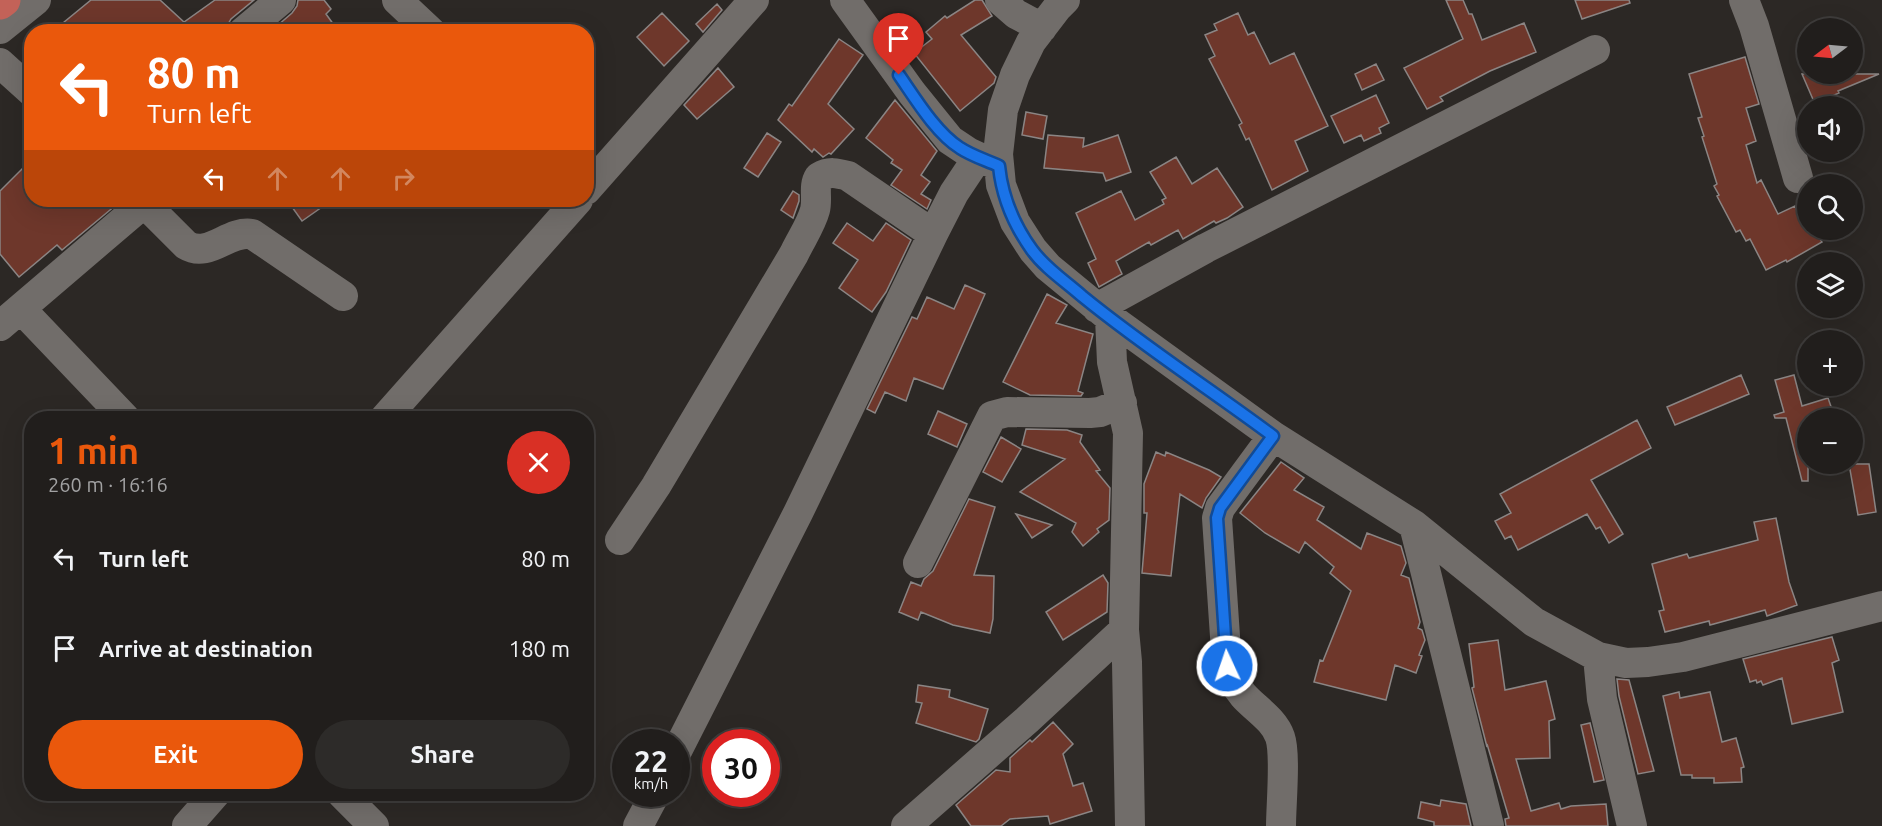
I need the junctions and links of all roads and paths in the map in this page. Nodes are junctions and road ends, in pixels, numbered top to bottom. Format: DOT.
graph roads {
  1 [pos="4,0"];
  2 [pos="36,0"];
  3 [pos="281,0"];
  4 [pos="397,0"];
  5 [pos="754,0"];
  6 [pos="845,0"];
  7 [pos="1000,0"];
  8 [pos="1065,0"];
  9 [pos="1744,0"];
  10 [pos="0,3"];
  11 [pos="252,24"];
  12 [pos="422,24"];
  13 [pos="1042,28"];
  14 [pos="0,29"];
  15 [pos="1595,50"];
  16 [pos="0,63"];
  17 [pos="24,85"];
  18 [pos="989,161"];
  19 [pos="1797,175"];
  20 [pos="594,181"];
  21 [pos="135,207"];
  22 [pos="148,207"];
  23 [pos="572,207"];
  24 [pos="933,234"];
  25 [pos="343,297"];
  26 [pos="1103,313"];
  27 [pos="11,318"];
  28 [pos="1122,403"];
  29 [pos="117,411"];
  30 [pos="391,411"];
  31 [pos="1273,436"];
  32 [pos="1414,525"];
  33 [pos="620,540"];
  34 [pos="918,563"];
  35 [pos="1882,606"];
  36 [pos="1124,630"];
  37 [pos="1598,657"];
  38 [pos="688,729"];
  39 [pos="209,801"];
  40 [pos="349,801"];
  41 [pos="648,807"];
  42 [pos="187,826"];
  43 [pos="374,826"];
  44 [pos="638,826"];
  45 [pos="906,826"];
  46 [pos="1130,826"];
  47 [pos="1281,826"];
  48 [pos="1489,826"];
  49 [pos="1632,826"];
  1 -- 10 [label="highway"];
  2 -- 14 [label="street"];
  3 -- 11 [label="street"];
  4 -- 12 [label="street"];
  5 -- 20 [label="street"];
  6 -- 18 [label="street"];
  7 -- 13 [label="street"];
  8 -- 13 [label="street"];
  9 -- 19 [label="street"];
  13 -- 18 [label="street"];
  15 -- 26 [label="street"];
  16 -- 17 [label="street"];
  18 -- 24 [label="street"];
  18 -- 26 [label="street"];
  21 -- 27 [label="street"];
  22 -- 25 [label="street"];
  23 -- 30 [label="street"];
  24 -- 33 [label="street"];
  24 -- 38 [label="street"];
  26 -- 28 [label="street"];
  26 -- 31 [label="street"];
  27 -- 29 [label="street"];
  28 -- 34 [label="street"];
  28 -- 36 [label="street"];
  31 -- 32 [label="street"];
  31 -- 47 [label="street"];
  32 -- 37 [label="street"];
  32 -- 48 [label="street"];
  35 -- 37 [label="street"];
  36 -- 45 [label="street"];
  36 -- 46 [label="street"];
  37 -- 49 [label="street"];
  39 -- 42 [label="street"];
  40 -- 43 [label="street"];
  41 -- 44 [label="street"];
}
